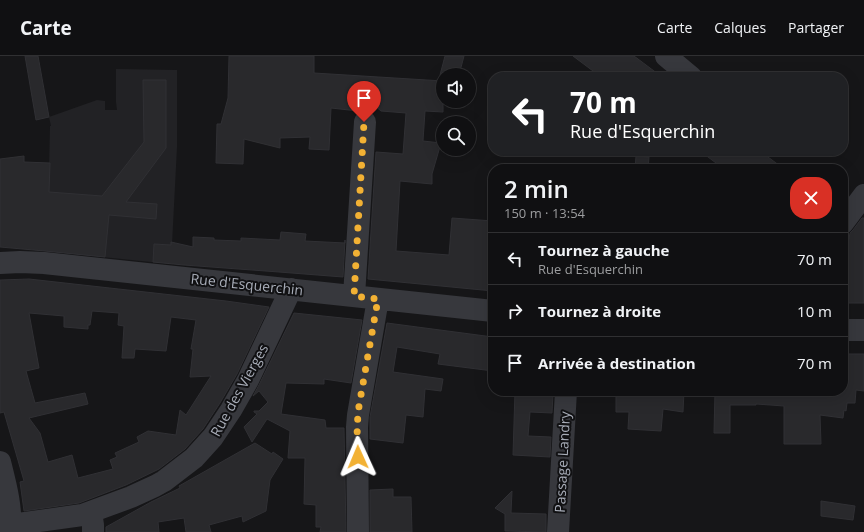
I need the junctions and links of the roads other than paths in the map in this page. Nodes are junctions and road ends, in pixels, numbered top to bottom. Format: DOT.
graph roads {
  1 [pos="666,56"];
  2 [pos="685,72"];
  3 [pos="364,122"];
  4 [pos="864,195"];
  5 [pos="848,216"];
  6 [pos="0,263"];
  7 [pos="291,289"];
  8 [pos="354,296"];
  9 [pos="378,299"];
  10 [pos="488,310"];
  11 [pos="848,330"];
  12 [pos="864,330"];
  13 [pos="566,396"];
  14 [pos="0,462"];
  15 [pos="92,522"];
  16 [pos="10,528"];
  17 [pos="358,532"];
  18 [pos="558,532"];
  1 -- 2 [label="street"];
  3 -- 8 [label="street"];
  4 -- 5 [label="street"];
  6 -- 7 [label="street, Rue d'Esquerchin"];
  7 -- 8 [label="street, Rue d'Esquerchin"];
  7 -- 15 [label="street, Rue des Vierges"];
  8 -- 9 [label="street, Rue d'Esquerchin"];
  9 -- 10 [label="street, Rue d'Esquerchin"];
  9 -- 17 [label="street"];
  11 -- 12 [label="street"];
  13 -- 18 [label="street, Passage Landry"];
  14 -- 16 [label="street"];
  15 -- 16 [label="street, Rue des Vierges"];
}
